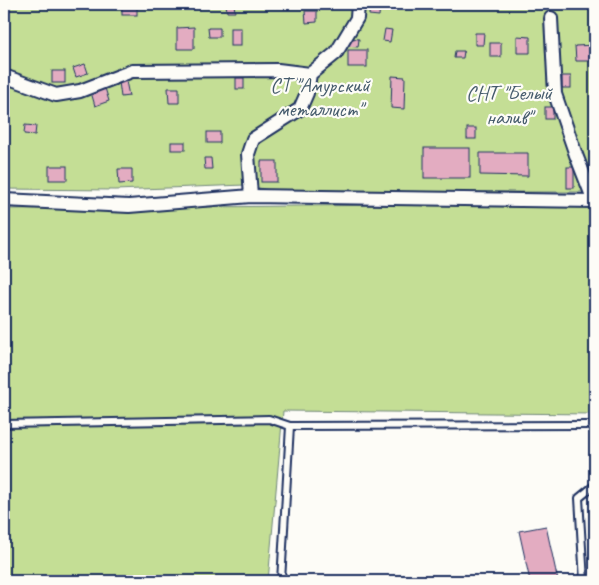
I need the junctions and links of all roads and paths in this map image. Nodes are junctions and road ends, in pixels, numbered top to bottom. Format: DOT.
graph roads {
  1 [pos="358,4"];
  2 [pos="550,18"];
  3 [pos="310,74"];
  4 [pos="4,76"];
  5 [pos="251,196"];
  6 [pos="4,200"];
  7 [pos="595,200"];
  8 [pos="4,424"];
  9 [pos="595,425"];
  10 [pos="290,426"];
  11 [pos="595,485"];
  12 [pos="281,581"];
  13 [pos="584,581"];
  1 -- 3 [label="street"];
  2 -- 7 [label="street"];
  3 -- 4 [label="street"];
  3 -- 5 [label="street"];
  5 -- 6 [label="street"];
  5 -- 7 [label="street"];
  8 -- 10 [label="lane"];
  9 -- 10 [label="lane"];
  10 -- 12 [label="lane"];
  11 -- 13 [label="lane"];
}
